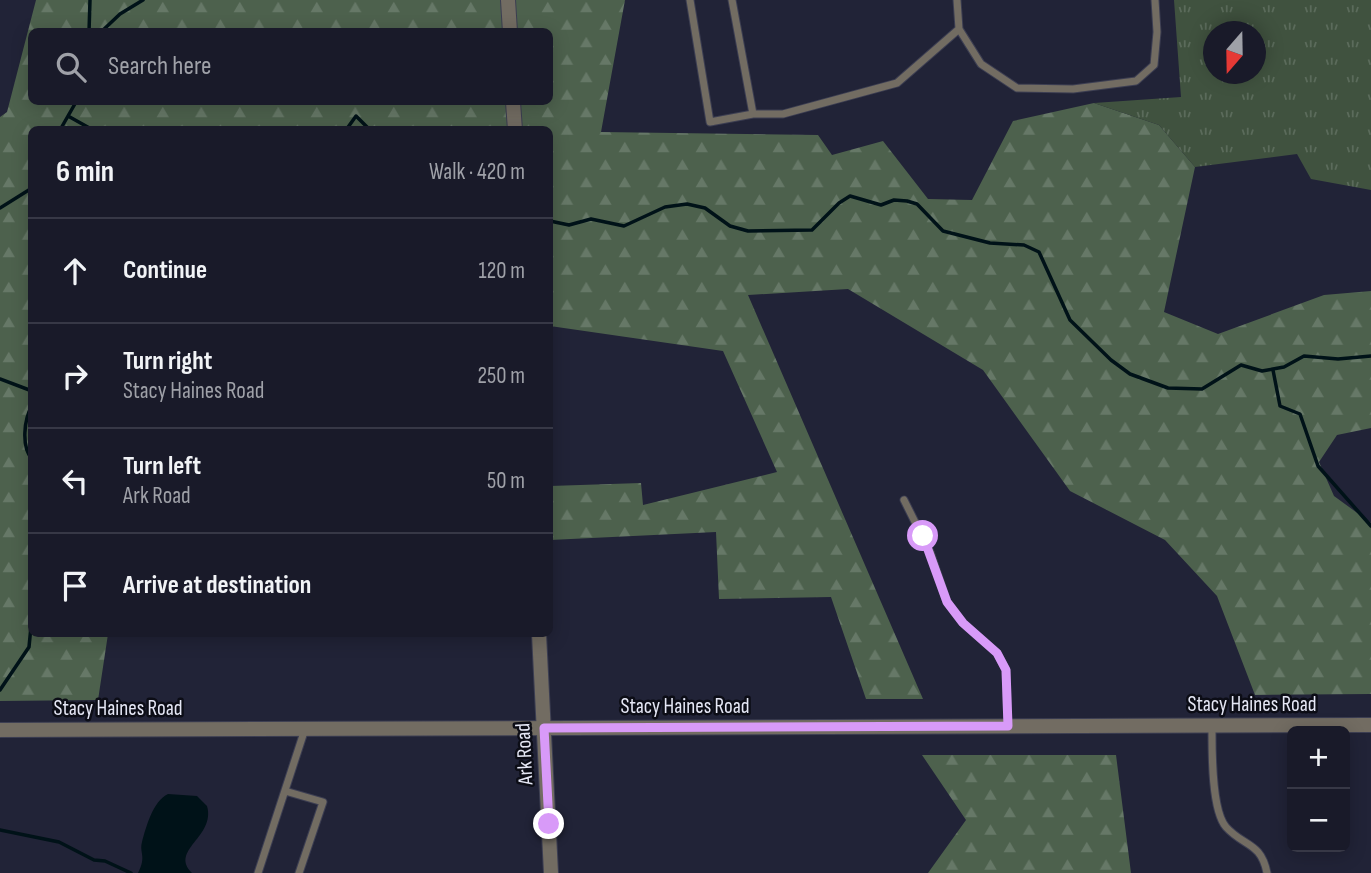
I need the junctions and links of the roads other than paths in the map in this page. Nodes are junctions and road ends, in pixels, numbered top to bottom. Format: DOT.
graph roads {
  1 [pos="508,0"];
  2 [pos="690,0"];
  3 [pos="732,0"];
  4 [pos="957,0"];
  5 [pos="1155,0"];
  6 [pos="510,28"];
  7 [pos="959,29"];
  8 [pos="513,105"];
  9 [pos="753,114"];
  10 [pos="514,126"];
  11 [pos="904,500"];
  12 [pos="539,637"];
  13 [pos="1212,725"];
  14 [pos="1371,725"];
  15 [pos="1008,726"];
  16 [pos="544,728"];
  17 [pos="305,729"];
  18 [pos="0,730"];
  19 [pos="285,790"];
  20 [pos="258,873"];
  21 [pos="299,873"];
  22 [pos="551,873"];
  23 [pos="1267,873"];
  1 -- 6 [label="street"];
  2 -- 9 [label="lane"];
  3 -- 9 [label="lane"];
  4 -- 7 [label="lane"];
  5 -- 7 [label="lane"];
  7 -- 9 [label="lane"];
  8 -- 10 [label="street"];
  11 -- 15 [label="lane"];
  12 -- 16 [label="street, Ark Road"];
  13 -- 14 [label="street, Stacy Haines Road"];
  13 -- 15 [label="street, Stacy Haines Road"];
  13 -- 23 [label="lane"];
  15 -- 16 [label="street, Stacy Haines Road"];
  16 -- 17 [label="street, Stacy Haines Road"];
  16 -- 22 [label="street, Ark Road"];
  17 -- 18 [label="street, Stacy Haines Road"];
  17 -- 19 [label="lane"];
  19 -- 20 [label="lane"];
  19 -- 21 [label="lane"];
}
